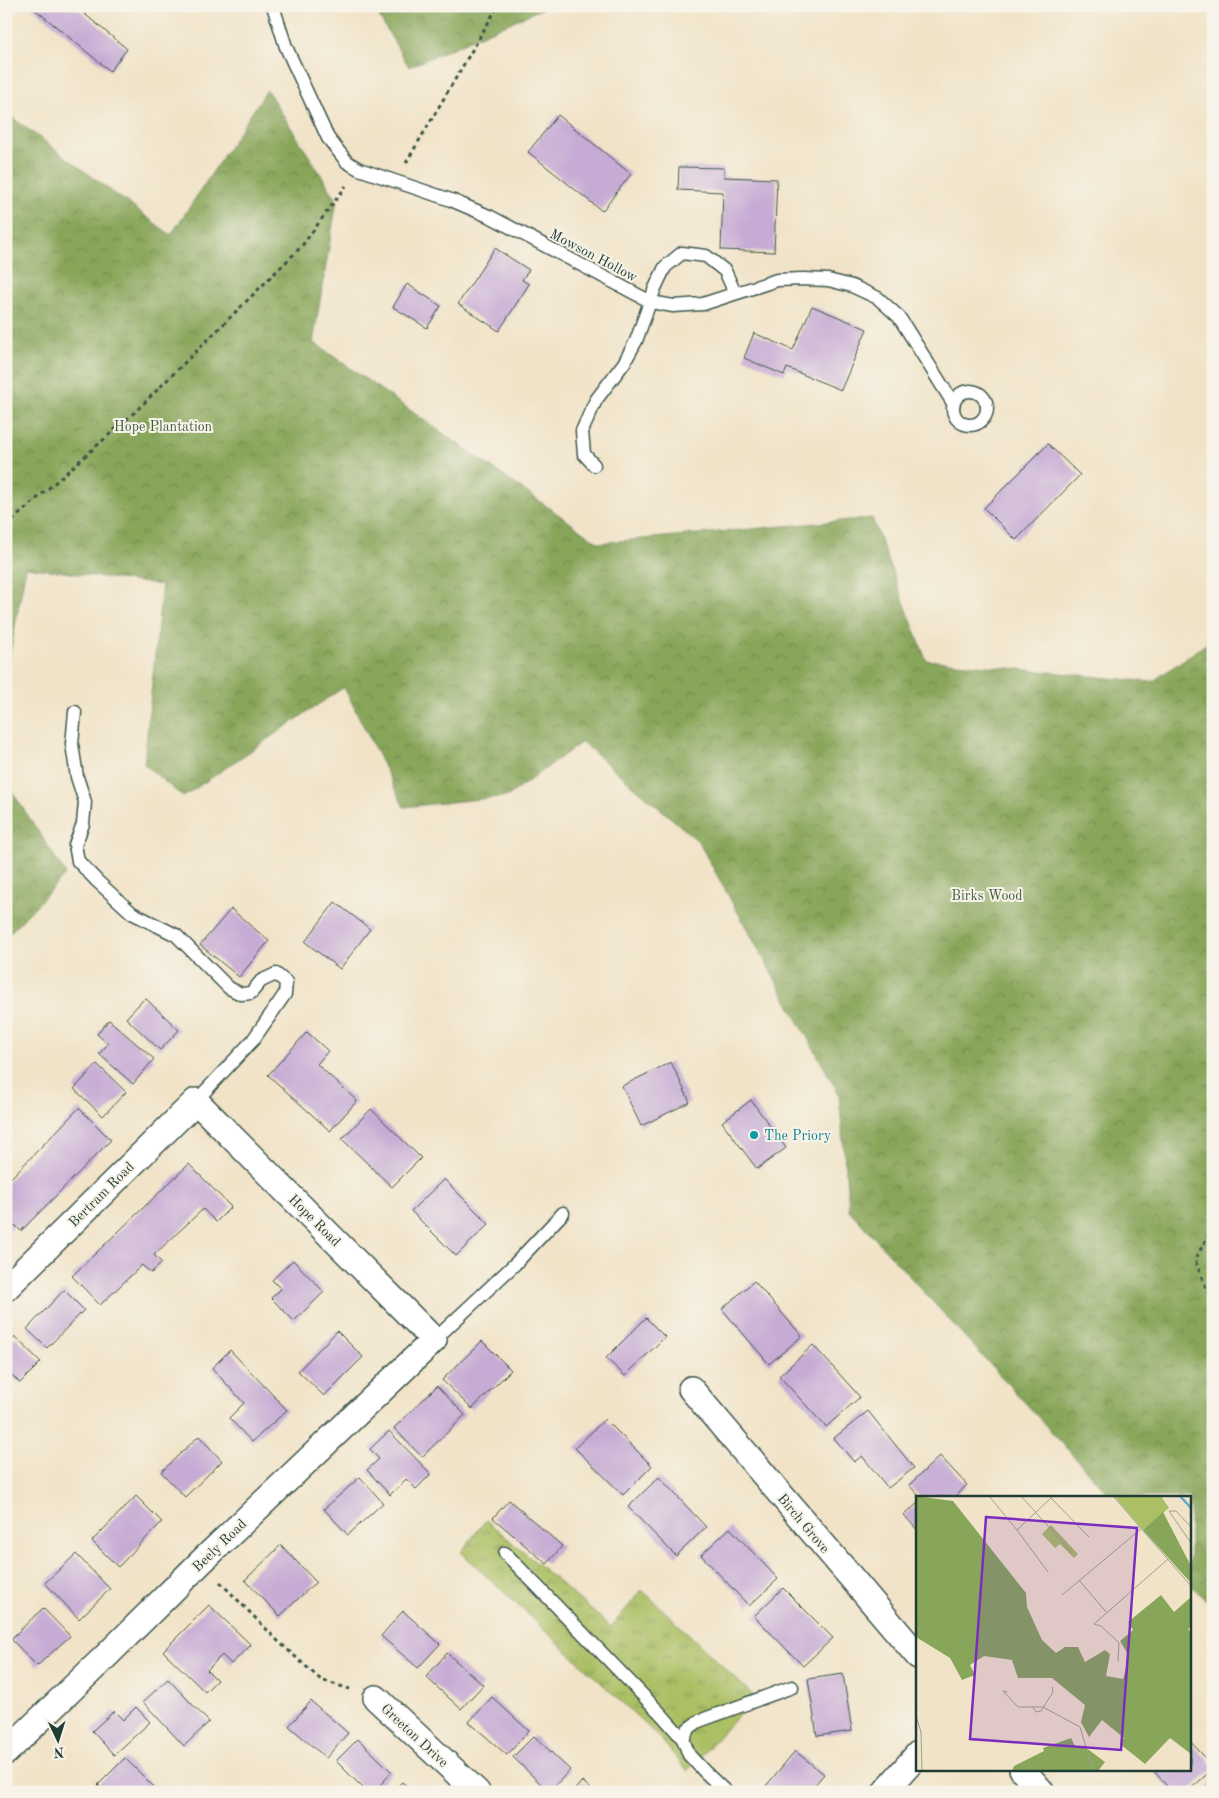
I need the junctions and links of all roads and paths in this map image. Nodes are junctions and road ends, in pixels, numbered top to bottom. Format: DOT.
graph roads {
  1 [pos="273,6"];
  2 [pos="498,6"];
  3 [pos="359,169"];
  4 [pos="735,293"];
  5 [pos="651,302"];
  6 [pos="953,403"];
  7 [pos="594,465"];
  8 [pos="6,526"];
  9 [pos="75,712"];
  10 [pos="196,1100"];
  11 [pos="1213,1180"];
  12 [pos="1213,1199"];
  13 [pos="562,1213"];
  14 [pos="1213,1226"];
  15 [pos="6,1288"];
  16 [pos="1213,1305"];
  17 [pos="434,1340"];
  18 [pos="691,1389"];
  19 [pos="505,1553"];
  20 [pos="200,1562"];
  21 [pos="916,1654"];
  22 [pos="792,1687"];
  23 [pos="376,1698"];
  24 [pos="683,1739"];
  25 [pos="6,1752"];
  26 [pos="916,1756"];
  27 [pos="1023,1770"];
  28 [pos="477,1792"];
  29 [pos="726,1792"];
  30 [pos="885,1792"];
  31 [pos="1042,1792"];
  1 -- 3 [label="lane, Mowson Hollow"];
  2 -- 3 [label="path"];
  3 -- 5 [label="lane, Mowson Hollow"];
  3 -- 8 [label="path"];
  4 -- 5 [label="lane, Mowson Hollow"];
  4 -- 5 [label="lane"];
  4 -- 6 [label="lane, Mowson Hollow"];
  5 -- 7 [label="lane"];
  9 -- 10 [label="lane"];
  10 -- 15 [label="street, Bertram Road"];
  10 -- 17 [label="street, Hope Road"];
  11 -- 12 [label="path"];
  13 -- 17 [label="lane"];
  14 -- 16 [label="path"];
  17 -- 20 [label="street, Beely Road"];
  18 -- 21 [label="street, Birch Grove"];
  19 -- 24 [label="lane"];
  20 -- 23 [label="path"];
  20 -- 25 [label="street, Beely Road"];
  22 -- 24 [label="lane"];
  23 -- 28 [label="street, Greeton Drive"];
  24 -- 29 [label="lane"];
  26 -- 30 [label="street"];
  27 -- 31 [label="street"];
}
